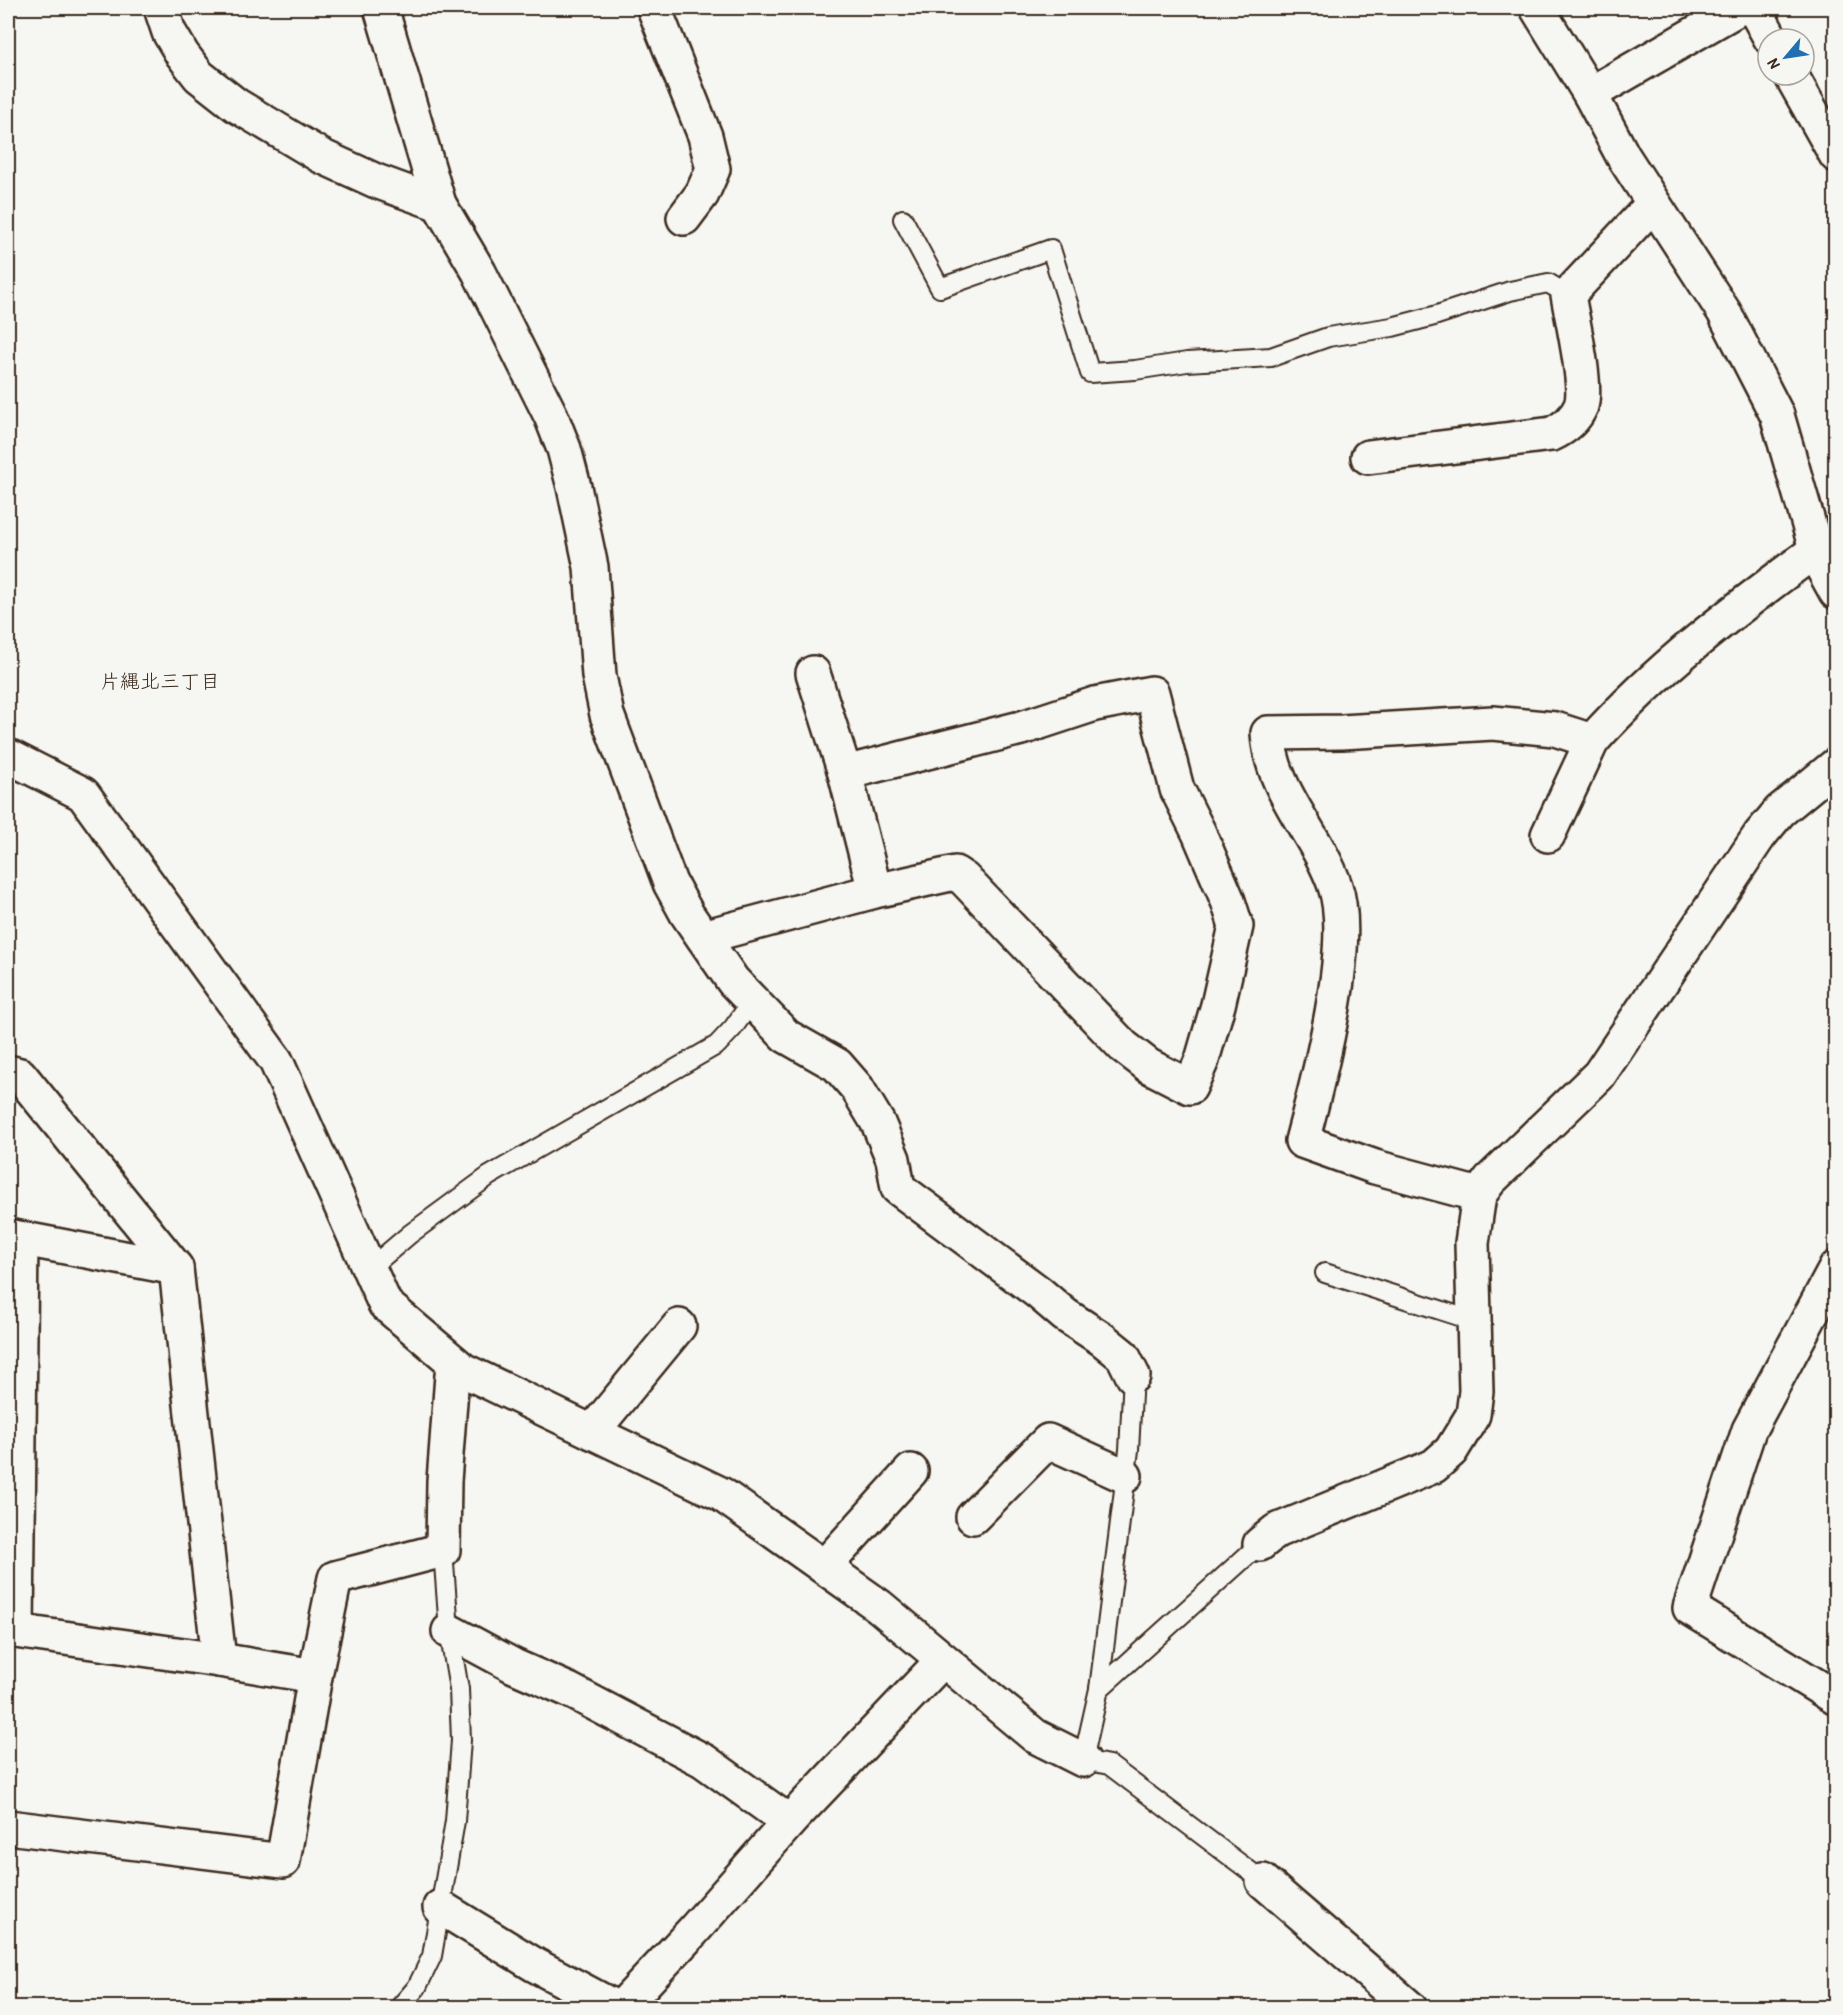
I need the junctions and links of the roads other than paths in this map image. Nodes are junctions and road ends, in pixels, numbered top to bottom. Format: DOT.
graph roads {
  1 [pos="161,8"];
  2 [pos="381,8"];
  3 [pos="654,8"];
  4 [pos="1537,8"];
  5 [pos="1739,8"];
  6 [pos="1754,8"];
  7 [pos="1764,27"];
  8 [pos="1798,87"];
  9 [pos="1590,94"];
  10 [pos="1836,155"];
  11 [pos="439,204"];
  12 [pos="1653,204"];
  13 [pos="684,218"];
  14 [pos="903,219"];
  15 [pos="1568,296"];
  16 [pos="1368,457"];
  17 [pos="1816,550"];
  18 [pos="1836,592"];
  19 [pos="813,673"];
  20 [pos="1592,741"];
  21 [pos="8,756"];
  22 [pos="1836,765"];
  23 [pos="845,773"];
  24 [pos="1548,835"];
  25 [pos="875,891"];
  26 [pos="703,937"];
  27 [pos="752,1001"];
  28 [pos="8,1072"];
  29 [pos="1479,1195"];
  30 [pos="14,1238"];
  31 [pos="176,1268"];
  32 [pos="1836,1268"];
  33 [pos="369,1269"];
  34 [pos="1325,1273"];
  35 [pos="1474,1321"];
  36 [pos="679,1326"];
  37 [pos="453,1362"];
  38 [pos="1133,1376"];
  39 [pos="592,1432"];
  40 [pos="911,1471"];
  41 [pos="1125,1476"];
  42 [pos="973,1517"];
  43 [pos="1260,1544"];
  44 [pos="443,1550"];
  45 [pos="824,1567"];
  46 [pos="12,1630"];
  47 [pos="449,1631"];
  48 [pos="219,1660"];
  49 [pos="943,1660"];
  50 [pos="315,1676"];
  51 [pos="1099,1689"];
  52 [pos="1836,1698"];
  53 [pos="1083,1760"];
  54 [pos="789,1822"];
  55 [pos="8,1827"];
  56 [pos="1263,1881"];
  57 [pos="440,1907"];
  58 [pos="399,2007"];
  59 [pos="616,2007"];
  60 [pos="621,2007"];
  61 [pos="1410,2007"];
  1 -- 11 [label="street"];
  2 -- 11 [label="street"];
  3 -- 13 [label="street"];
  4 -- 9 [label="street"];
  5 -- 9 [label="street"];
  6 -- 7 [label="street"];
  8 -- 10 [label="street"];
  9 -- 12 [label="street"];
  11 -- 26 [label="street"];
  12 -- 15 [label="street"];
  12 -- 17 [label="street"];
  14 -- 15 [label="lane"];
  15 -- 16 [label="street"];
  17 -- 18 [label="street"];
  17 -- 20 [label="street"];
  19 -- 23 [label="street"];
  20 -- 24 [label="street"];
  20 -- 29 [label="street"];
  21 -- 33 [label="street"];
  22 -- 29 [label="street"];
  23 -- 25 [label="street"];
  23 -- 25 [label="street"];
  25 -- 26 [label="street"];
  26 -- 27 [label="street"];
  27 -- 33 [label="lane"];
  27 -- 38 [label="street"];
  28 -- 31 [label="street"];
  29 -- 35 [label="street"];
  30 -- 31 [label="street"];
  30 -- 46 [label="street"];
  31 -- 48 [label="street"];
  32 -- 52 [label="street"];
  33 -- 37 [label="street"];
  34 -- 35 [label="lane"];
  35 -- 43 [label="street"];
  36 -- 39 [label="street"];
  37 -- 39 [label="street"];
  37 -- 44 [label="street"];
  38 -- 41 [label="lane"];
  39 -- 45 [label="street"];
  40 -- 45 [label="street"];
  41 -- 42 [label="street"];
  41 -- 51 [label="lane"];
  43 -- 51 [label="lane"];
  44 -- 47 [label="lane"];
  44 -- 50 [label="street"];
  45 -- 49 [label="street"];
  46 -- 48 [label="street"];
  47 -- 54 [label="street"];
  47 -- 57 [label="lane"];
  48 -- 50 [label="street"];
  49 -- 53 [label="street"];
  49 -- 54 [label="street"];
  50 -- 55 [label="street"];
  51 -- 53 [label="lane"];
  53 -- 56 [label="lane"];
  54 -- 60 [label="street"];
  56 -- 61 [label="street"];
  57 -- 58 [label="lane"];
  57 -- 59 [label="street"];
}
